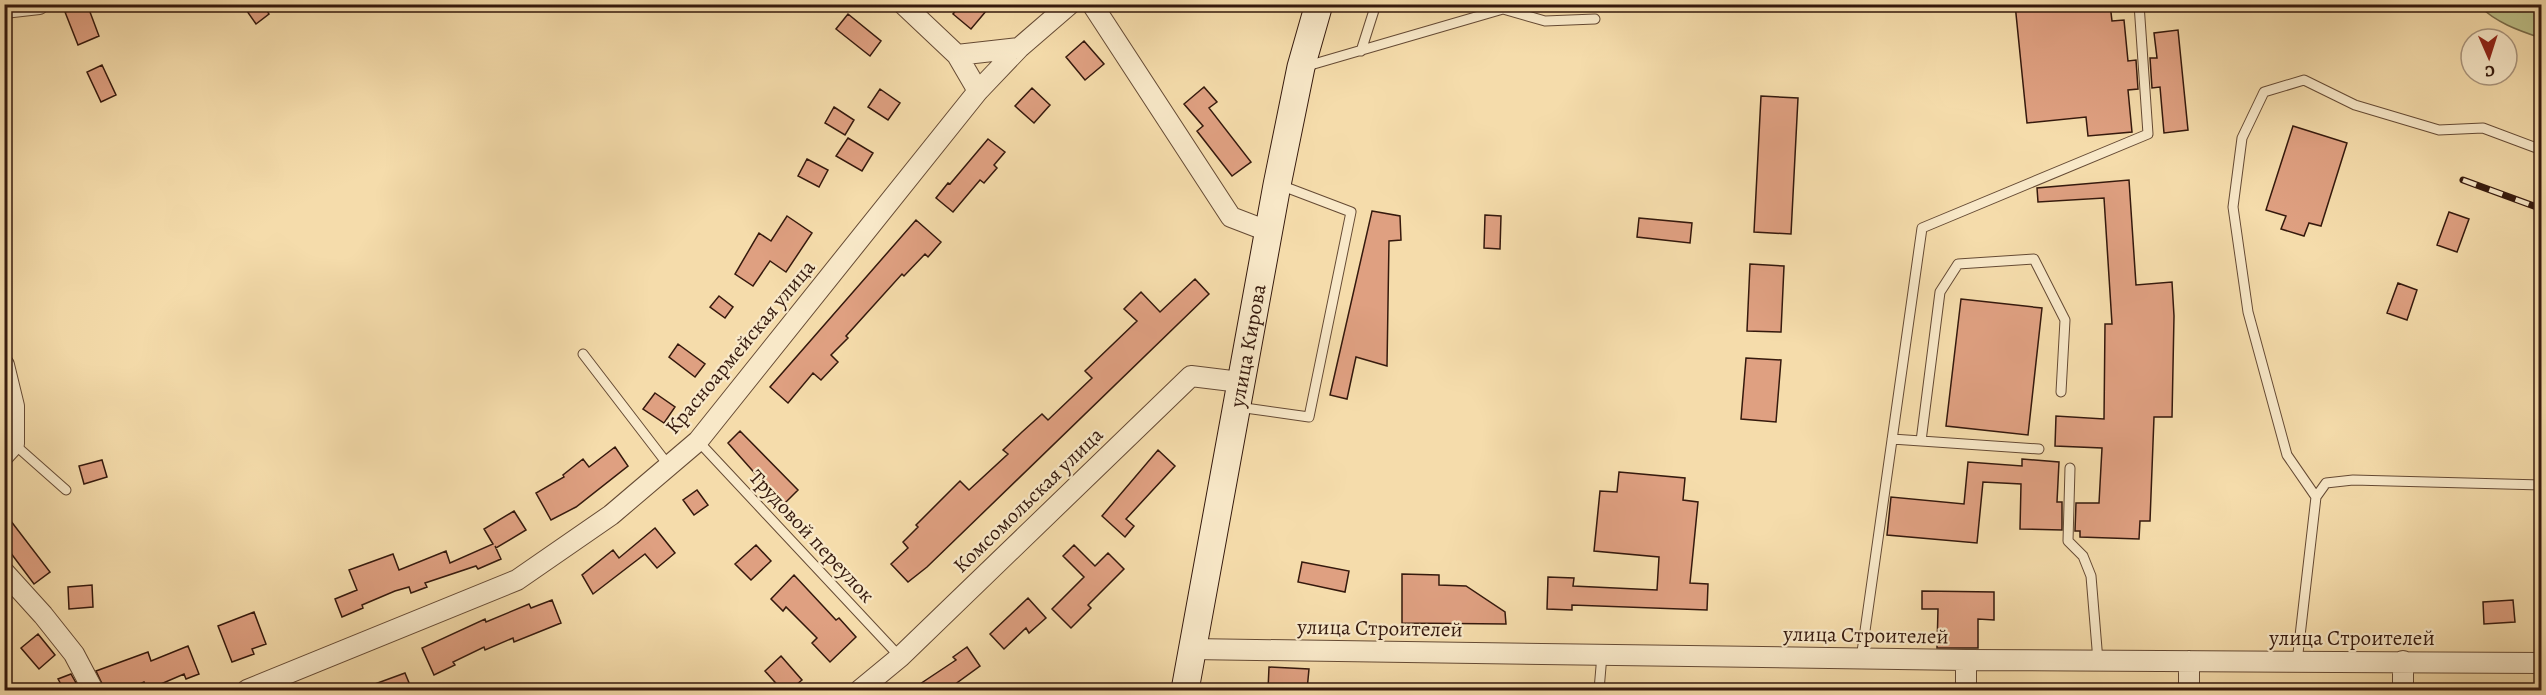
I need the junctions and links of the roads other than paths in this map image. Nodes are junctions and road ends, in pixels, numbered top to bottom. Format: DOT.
graph roads {
  1 [pos="39,4"];
  2 [pos="903,4"];
  3 [pos="1070,4"];
  4 [pos="1092,4"];
  5 [pos="1319,4"];
  6 [pos="1376,4"];
  7 [pos="2139,4"];
  8 [pos="4,8"];
  9 [pos="1595,19"];
  10 [pos="1019,48"];
  11 [pos="1362,51"];
  12 [pos="957,55"];
  13 [pos="1301,67"];
  14 [pos="978,91"];
  15 [pos="2541,150"];
  16 [pos="1278,185"];
  17 [pos="1270,232"];
  18 [pos="583,354"];
  19 [pos="4,365"];
  20 [pos="2061,392"];
  21 [pos="1238,394"];
  22 [pos="1892,439"];
  23 [pos="698,441"];
  24 [pos="1921,441"];
  25 [pos="9,449"];
  26 [pos="2039,449"];
  27 [pos="669,466"];
  28 [pos="2070,468"];
  29 [pos="2541,484"];
  30 [pos="66,490"];
  31 [pos="2316,497"];
  32 [pos="4,572"];
  33 [pos="1191,649"];
  34 [pos="1602,655"];
  35 [pos="900,657"];
  36 [pos="1861,659"];
  37 [pos="1966,660"];
  38 [pos="2098,661"];
  39 [pos="2189,661"];
  40 [pos="2403,661"];
  41 [pos="2297,662"];
  42 [pos="2541,663"];
  43 [pos="93,690"];
  44 [pos="247,690"];
  45 [pos="860,690"];
  46 [pos="1185,690"];
  47 [pos="1599,690"];
  48 [pos="1966,690"];
  49 [pos="2189,690"];
  50 [pos="2403,690"];
  1 -- 8 [label="street"];
  2 -- 12 [label="street"];
  3 -- 10 [label="street, Красноармейская улица"];
  4 -- 17 [label="street"];
  5 -- 13 [label="main road, улица Кирова"];
  6 -- 11 [label="lane"];
  7 -- 22 [label="lane"];
  9 -- 11 [label="lane"];
  10 -- 12 [label="street"];
  10 -- 14 [label="street, Красноармейская улица"];
  11 -- 13 [label="lane"];
  12 -- 14 [label="street"];
  13 -- 16 [label="main road, улица Кирова"];
  14 -- 23 [label="street, Красноармейская улица"];
  15 -- 31 [label="lane"];
  16 -- 17 [label="main road, улица Кирова"];
  16 -- 21 [label="lane"];
  17 -- 21 [label="main road, улица Кирова"];
  18 -- 27 [label="lane"];
  19 -- 25 [label="street"];
  20 -- 24 [label="lane"];
  21 -- 33 [label="main road, улица Кирова"];
  21 -- 35 [label="street, Комсомольская улица"];
  22 -- 24 [label="lane"];
  22 -- 36 [label="lane"];
  23 -- 27 [label="street, Красноармейская улица"];
  23 -- 35 [label="lane, Трудовой переулок"];
  24 -- 26 [label="lane"];
  25 -- 30 [label="lane"];
  27 -- 44 [label="street, Красноармейская улица"];
  28 -- 38 [label="lane"];
  29 -- 31 [label="lane"];
  31 -- 41 [label="lane"];
  32 -- 43 [label="street"];
  33 -- 34 [label="street, улица Строителей"];
  33 -- 46 [label="main road, улица Кирова"];
  34 -- 36 [label="street, улица Строителей"];
  34 -- 47 [label="lane"];
  35 -- 45 [label="street, Комсомольская улица"];
  36 -- 37 [label="street, улица Строителей"];
  37 -- 38 [label="street, улица Строителей"];
  37 -- 48 [label="street"];
  38 -- 39 [label="street, улица Строителей"];
  39 -- 41 [label="street, улица Строителей"];
  39 -- 49 [label="street"];
  40 -- 41 [label="street, улица Строителей"];
  40 -- 42 [label="street, улица Строителей"];
  40 -- 50 [label="street"];
}
